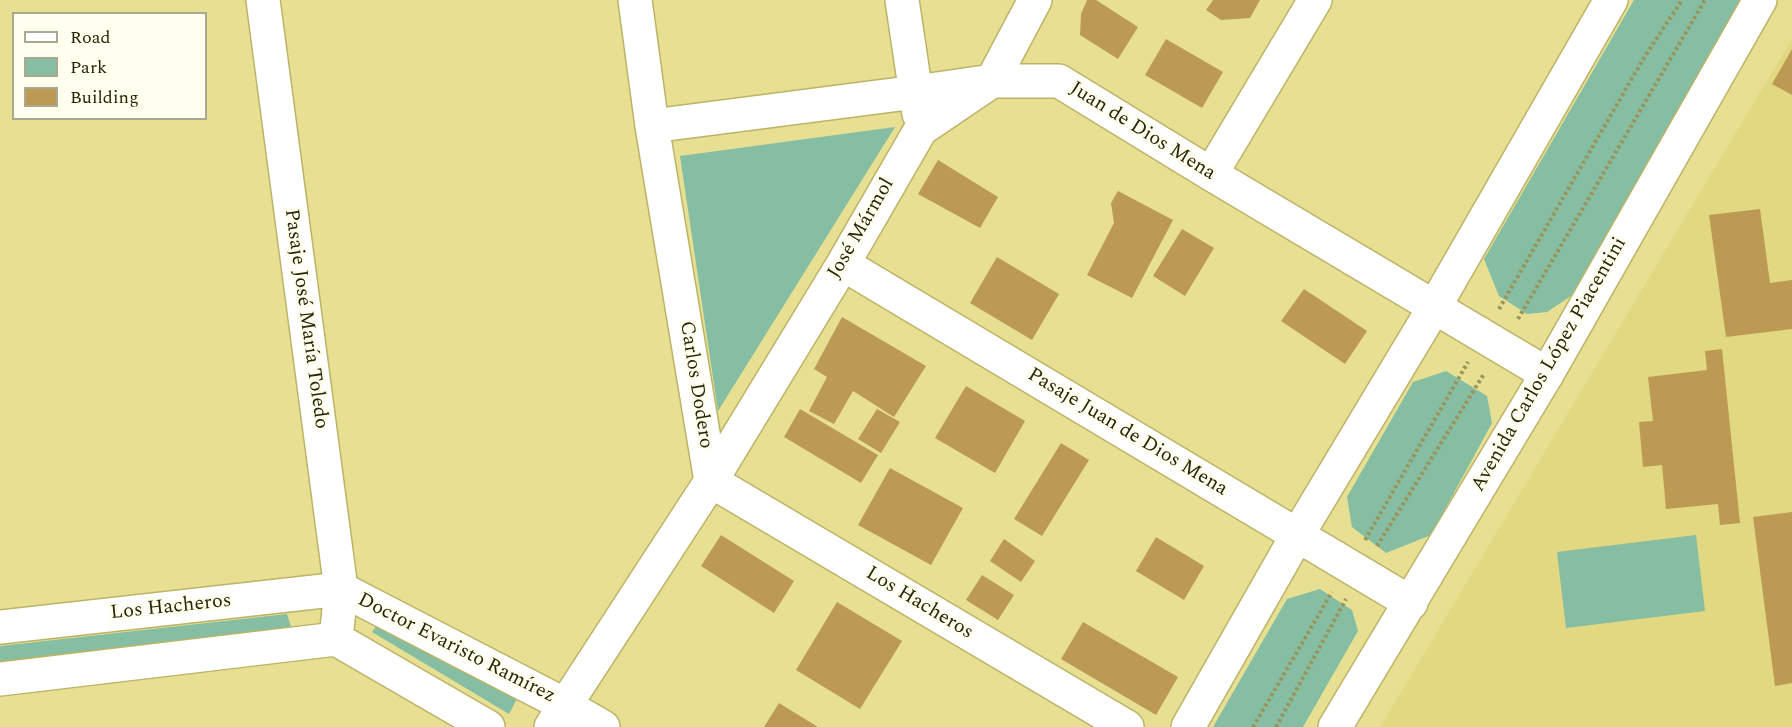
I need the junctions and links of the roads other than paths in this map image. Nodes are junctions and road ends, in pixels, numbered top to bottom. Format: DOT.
graph roads {
  1 [pos="263,0"];
  2 [pos="635,0"];
  3 [pos="902,0"];
  4 [pos="1035,0"];
  5 [pos="1315,0"];
  6 [pos="1611,0"];
  7 [pos="1760,0"];
  8 [pos="992,81"];
  9 [pos="916,92"];
  10 [pos="652,126"];
  11 [pos="921,129"];
  12 [pos="1211,174"];
  13 [pos="843,264"];
  14 [pos="1435,306"];
  15 [pos="1546,374"];
  16 [pos="711,480"];
  17 [pos="1298,534"];
  18 [pos="341,589"];
  19 [pos="1411,603"];
  20 [pos="0,627"];
  21 [pos="336,639"];
  22 [pos="0,679"];
  23 [pos="558,716"];
  24 [pos="488,727"];
  25 [pos="603,727"];
  26 [pos="1127,727"];
  27 [pos="1188,727"];
  28 [pos="1335,727"];
  1 -- 18 [label="street, Pasaje José María Toledo"];
  2 -- 10 [label="street, Carlos Dodero"];
  3 -- 9 [label="street"];
  4 -- 8 [label="street, José Mármol"];
  5 -- 12 [label="street"];
  6 -- 14 [label="street"];
  7 -- 15 [label="street, Avenida Carlos López Piacentini"];
  8 -- 9 [label="street, Juan de Dios Mena"];
  8 -- 11 [label="street, José Mármol"];
  8 -- 12 [label="street, Juan de Dios Mena"];
  9 -- 10 [label="street, Juan de Dios Mena"];
  9 -- 11 [label="street"];
  10 -- 16 [label="street, Carlos Dodero"];
  11 -- 13 [label="street, José Mármol"];
  12 -- 14 [label="street, Juan de Dios Mena"];
  13 -- 16 [label="street, José Mármol"];
  13 -- 17 [label="street, Pasaje Juan de Dios Mena"];
  14 -- 15 [label="street, Juan de Dios Mena"];
  14 -- 17 [label="street"];
  15 -- 19 [label="street, Avenida Carlos López Piacentini"];
  16 -- 23 [label="street"];
  16 -- 26 [label="street, Los Hacheros"];
  17 -- 19 [label="street, Pasaje Juan de Dios Mena"];
  17 -- 27 [label="street"];
  18 -- 20 [label="street, Los Hacheros"];
  18 -- 21 [label="street, Pasaje José María Toledo"];
  18 -- 23 [label="street, Doctor Evaristo Ramírez"];
  19 -- 28 [label="street, Avenida Carlos López Piacentini"];
  21 -- 22 [label="street"];
  21 -- 24 [label="street"];
  23 -- 25 [label="street, Doctor Evaristo Ramírez"];
}
